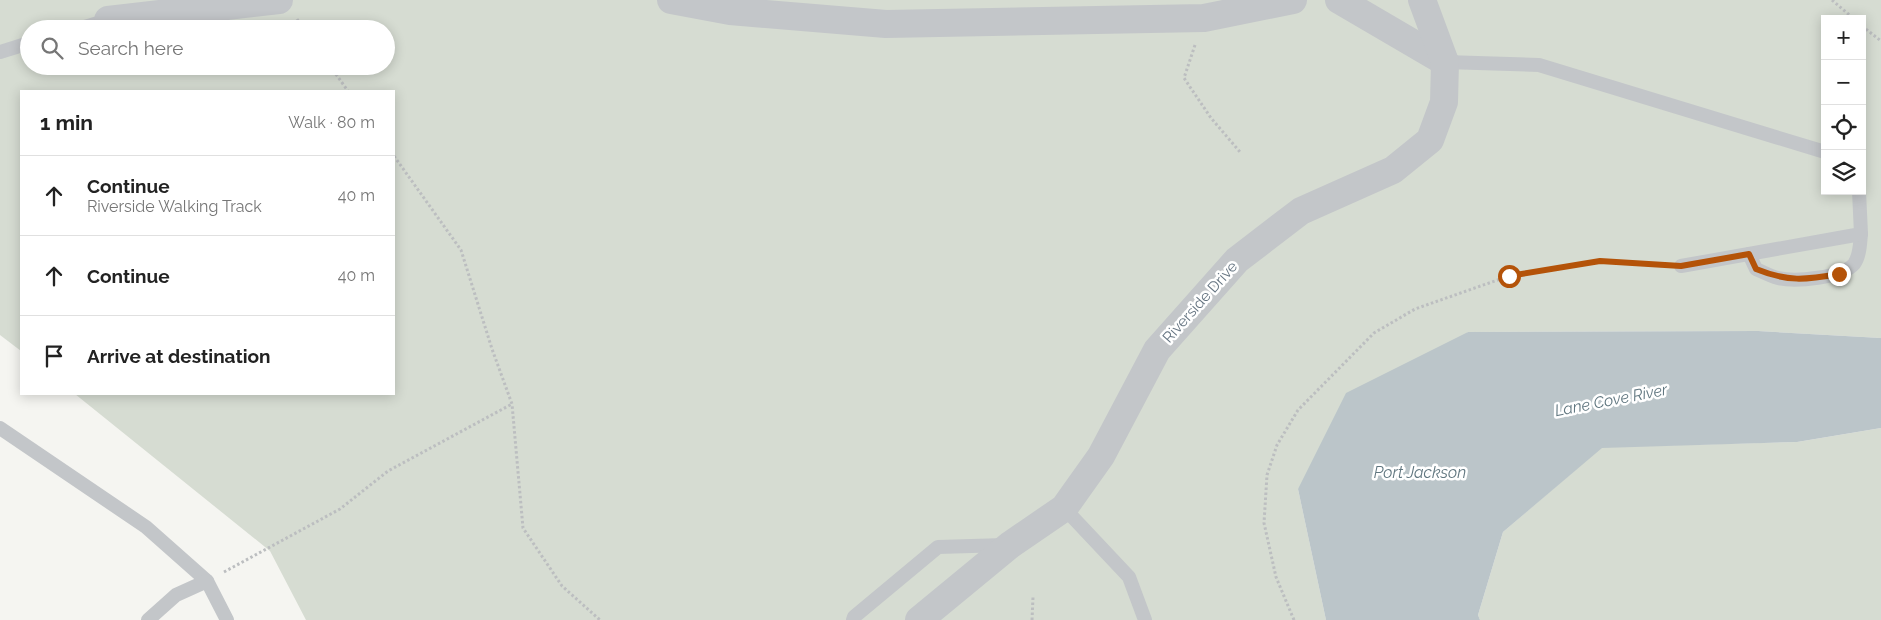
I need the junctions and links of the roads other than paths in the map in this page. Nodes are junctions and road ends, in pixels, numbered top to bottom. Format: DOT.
graph roads {
  1 [pos="279,0"];
  2 [pos="671,0"];
  3 [pos="1293,0"];
  4 [pos="1339,0"];
  5 [pos="1422,0"];
  6 [pos="108,20"];
  7 [pos="20,46"];
  8 [pos="0,52"];
  9 [pos="1445,62"];
  10 [pos="1821,151"];
  11 [pos="1859,195"];
  12 [pos="1861,234"];
  13 [pos="1749,254"];
  14 [pos="1681,266"];
  15 [pos="0,428"];
  16 [pos="1064,508"];
  17 [pos="1010,545"];
  18 [pos="207,581"];
  19 [pos="148,620"];
  20 [pos="227,620"];
  21 [pos="853,620"];
  22 [pos="919,620"];
  23 [pos="1145,620"];
  1 -- 6 [label="street"];
  2 -- 3 [label="street"];
  4 -- 9 [label="street"];
  5 -- 9 [label="street, Riverside Drive"];
  7 -- 8 [label="lane"];
  9 -- 10 [label="lane"];
  9 -- 16 [label="street, Riverside Drive"];
  11 -- 12 [label="lane"];
  12 -- 13 [label="lane"];
  12 -- 13 [label="lane"];
  13 -- 14 [label="lane"];
  15 -- 18 [label="lane"];
  16 -- 17 [label="street, Riverside Drive"];
  16 -- 23 [label="lane"];
  17 -- 21 [label="lane"];
  17 -- 22 [label="street, Riverside Drive"];
  18 -- 19 [label="lane"];
  18 -- 20 [label="lane"];
}
